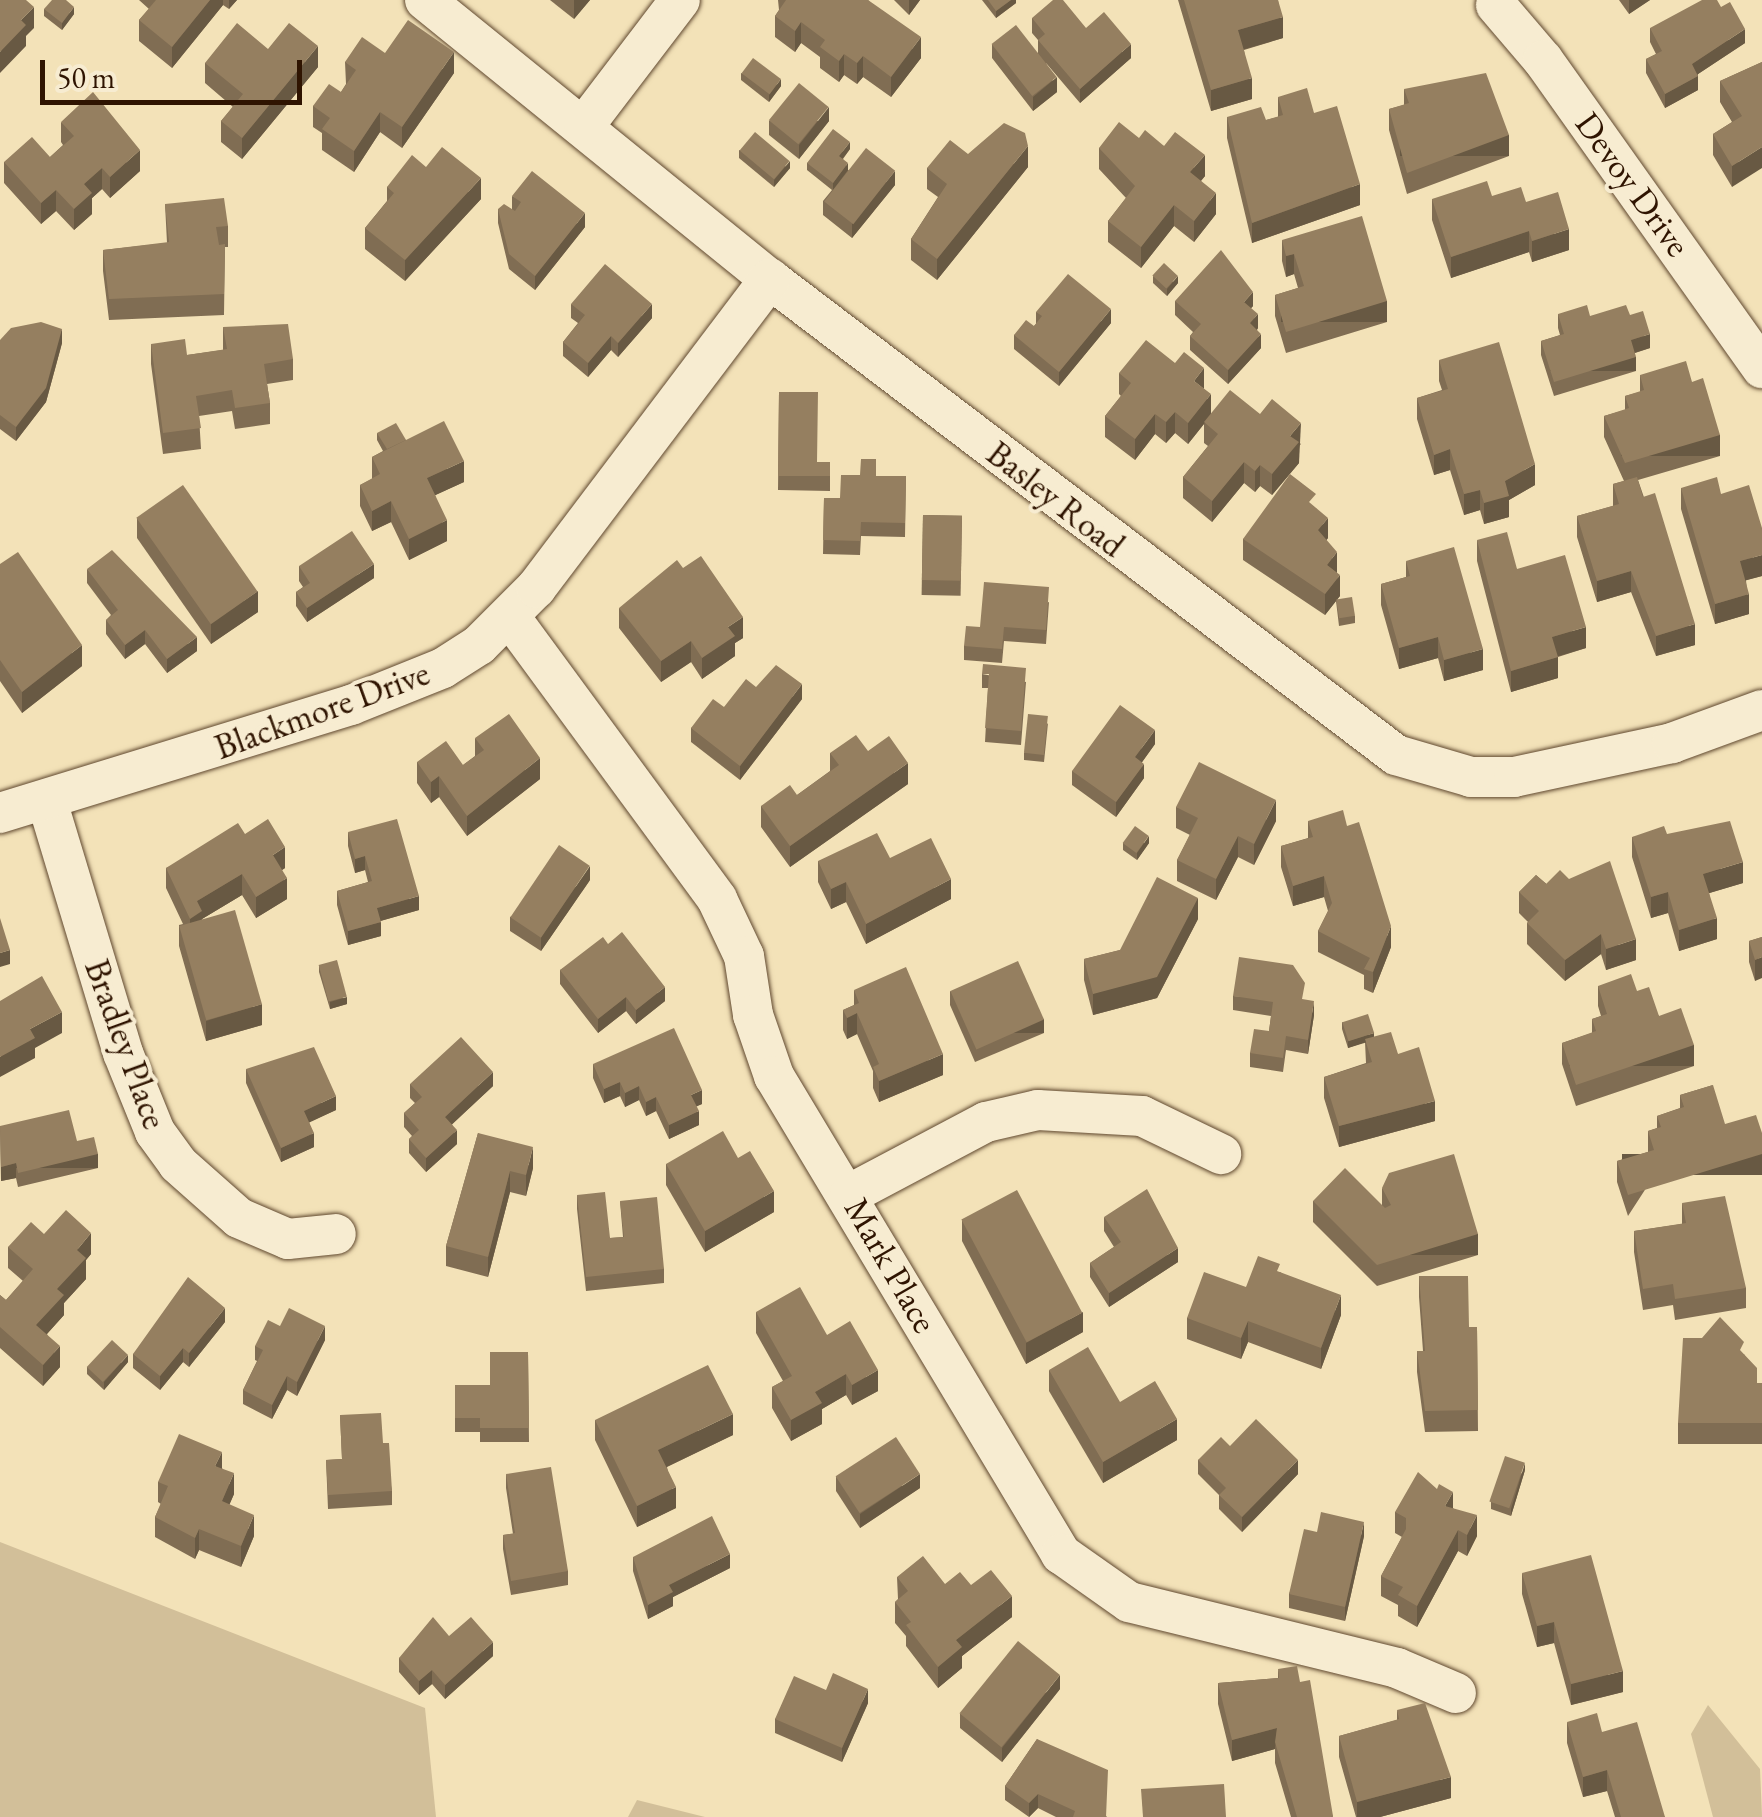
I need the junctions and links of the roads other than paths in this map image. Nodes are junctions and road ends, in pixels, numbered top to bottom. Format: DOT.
graph roads {
  1 [pos="425,0"];
  2 [pos="680,0"];
  3 [pos="1491,2"];
  4 [pos="584,126"];
  5 [pos="770,279"];
  6 [pos="1762,368"];
  7 [pos="510,617"];
  8 [pos="1762,710"];
  9 [pos="47,801"];
  10 [pos="0,813"];
  11 [pos="1221,1154"];
  12 [pos="850,1194"];
  13 [pos="336,1234"];
  14 [pos="1456,1693"];
  1 -- 4 [label="street, Basley Road"];
  2 -- 4 [label="street"];
  3 -- 6 [label="street, Devoy Drive"];
  4 -- 5 [label="street, Basley Road"];
  5 -- 7 [label="street, Blackmore Drive"];
  5 -- 8 [label="street, Basley Road"];
  7 -- 9 [label="street, Blackmore Drive"];
  7 -- 12 [label="street, Mark Place"];
  9 -- 10 [label="street, Blackmore Drive"];
  9 -- 13 [label="street, Bradley Place"];
  11 -- 12 [label="street"];
  12 -- 14 [label="street, Mark Place"];
}
